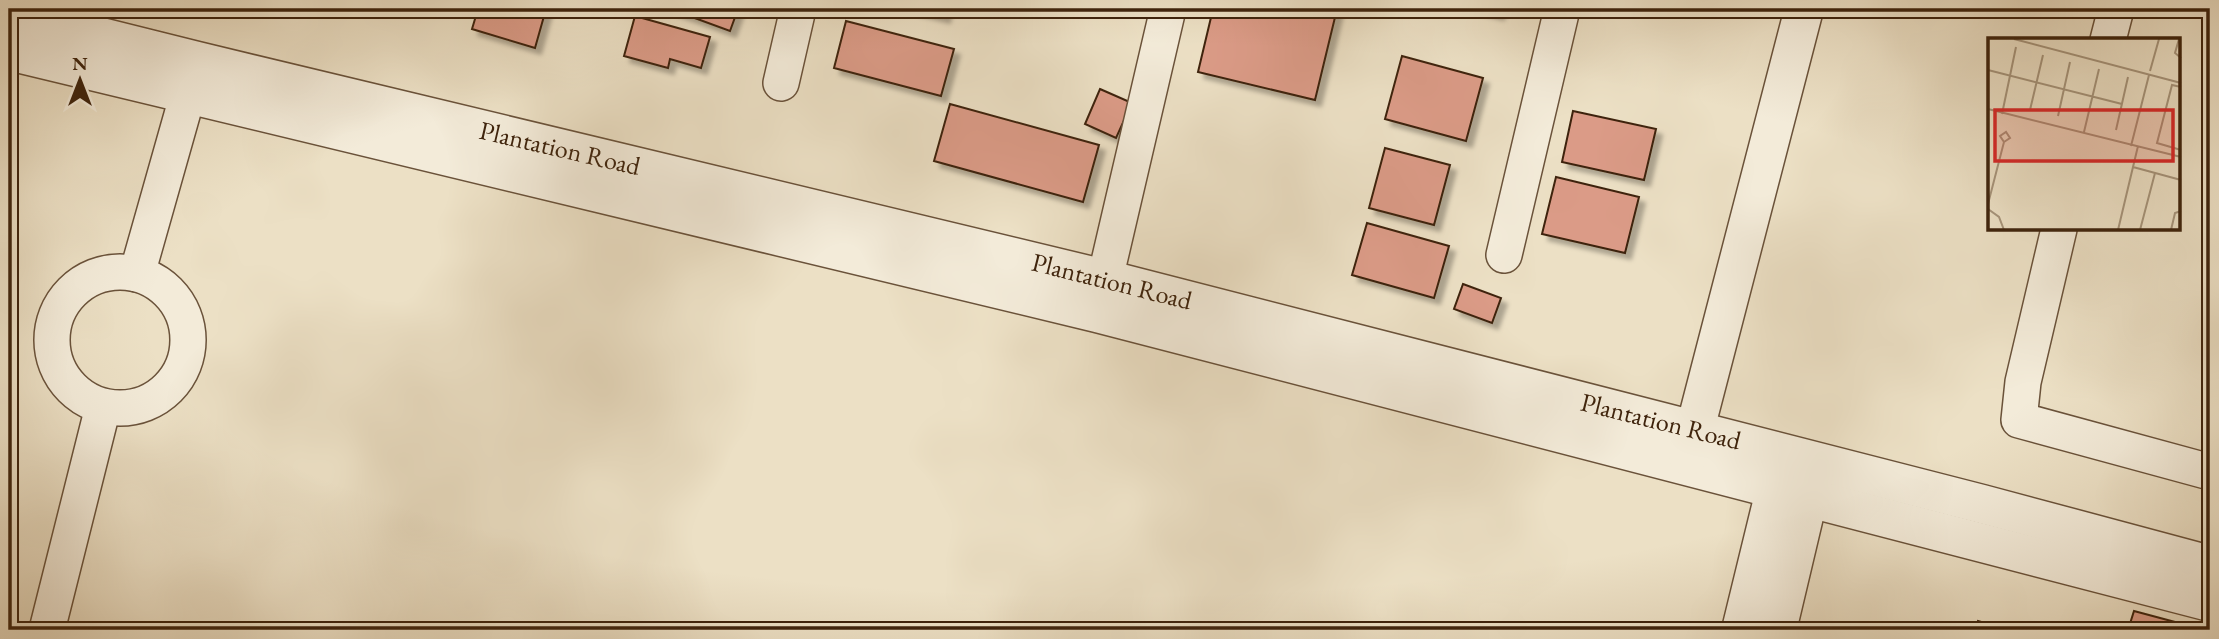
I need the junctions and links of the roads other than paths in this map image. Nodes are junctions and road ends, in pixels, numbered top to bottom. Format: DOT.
graph roads {
  1 [pos="798,9"];
  2 [pos="1168,9"];
  3 [pos="1562,9"];
  4 [pos="1804,9"];
  5 [pos="2116,9"];
  6 [pos="20,29"];
  7 [pos="84,37"];
  8 [pos="2109,38"];
  9 [pos="192,79"];
  10 [pos="781,83"];
  11 [pos="2059,231"];
  12 [pos="1504,256"];
  13 [pos="137,274"];
  14 [pos="1105,279"];
  15 [pos="103,407"];
  16 [pos="1690,447"];
  17 [pos="2210,472"];
  18 [pos="1796,475"];
  19 [pos="2210,565"];
  20 [pos="2210,602"];
  21 [pos="47,630"];
  22 [pos="1741,630"];
  23 [pos="1777,630"];
  1 -- 10 [label="street"];
  2 -- 14 [label="street"];
  3 -- 12 [label="street"];
  4 -- 16 [label="street"];
  5 -- 8 [label="street"];
  6 -- 7 [label="street, Plantation Road"];
  7 -- 9 [label="street, Plantation Road"];
  9 -- 13 [label="street"];
  9 -- 14 [label="street, Plantation Road"];
  9 -- 16 [label="street, Plantation Road"];
  11 -- 17 [label="street"];
  13 -- 15 [label="street"];
  13 -- 15 [label="street"];
  14 -- 16 [label="street, Plantation Road"];
  15 -- 21 [label="street"];
  16 -- 18 [label="street, Plantation Road"];
  18 -- 19 [label="street, Plantation Road"];
  18 -- 20 [label="street, Plantation Road"];
  18 -- 22 [label="street"];
  18 -- 23 [label="street"];
}
